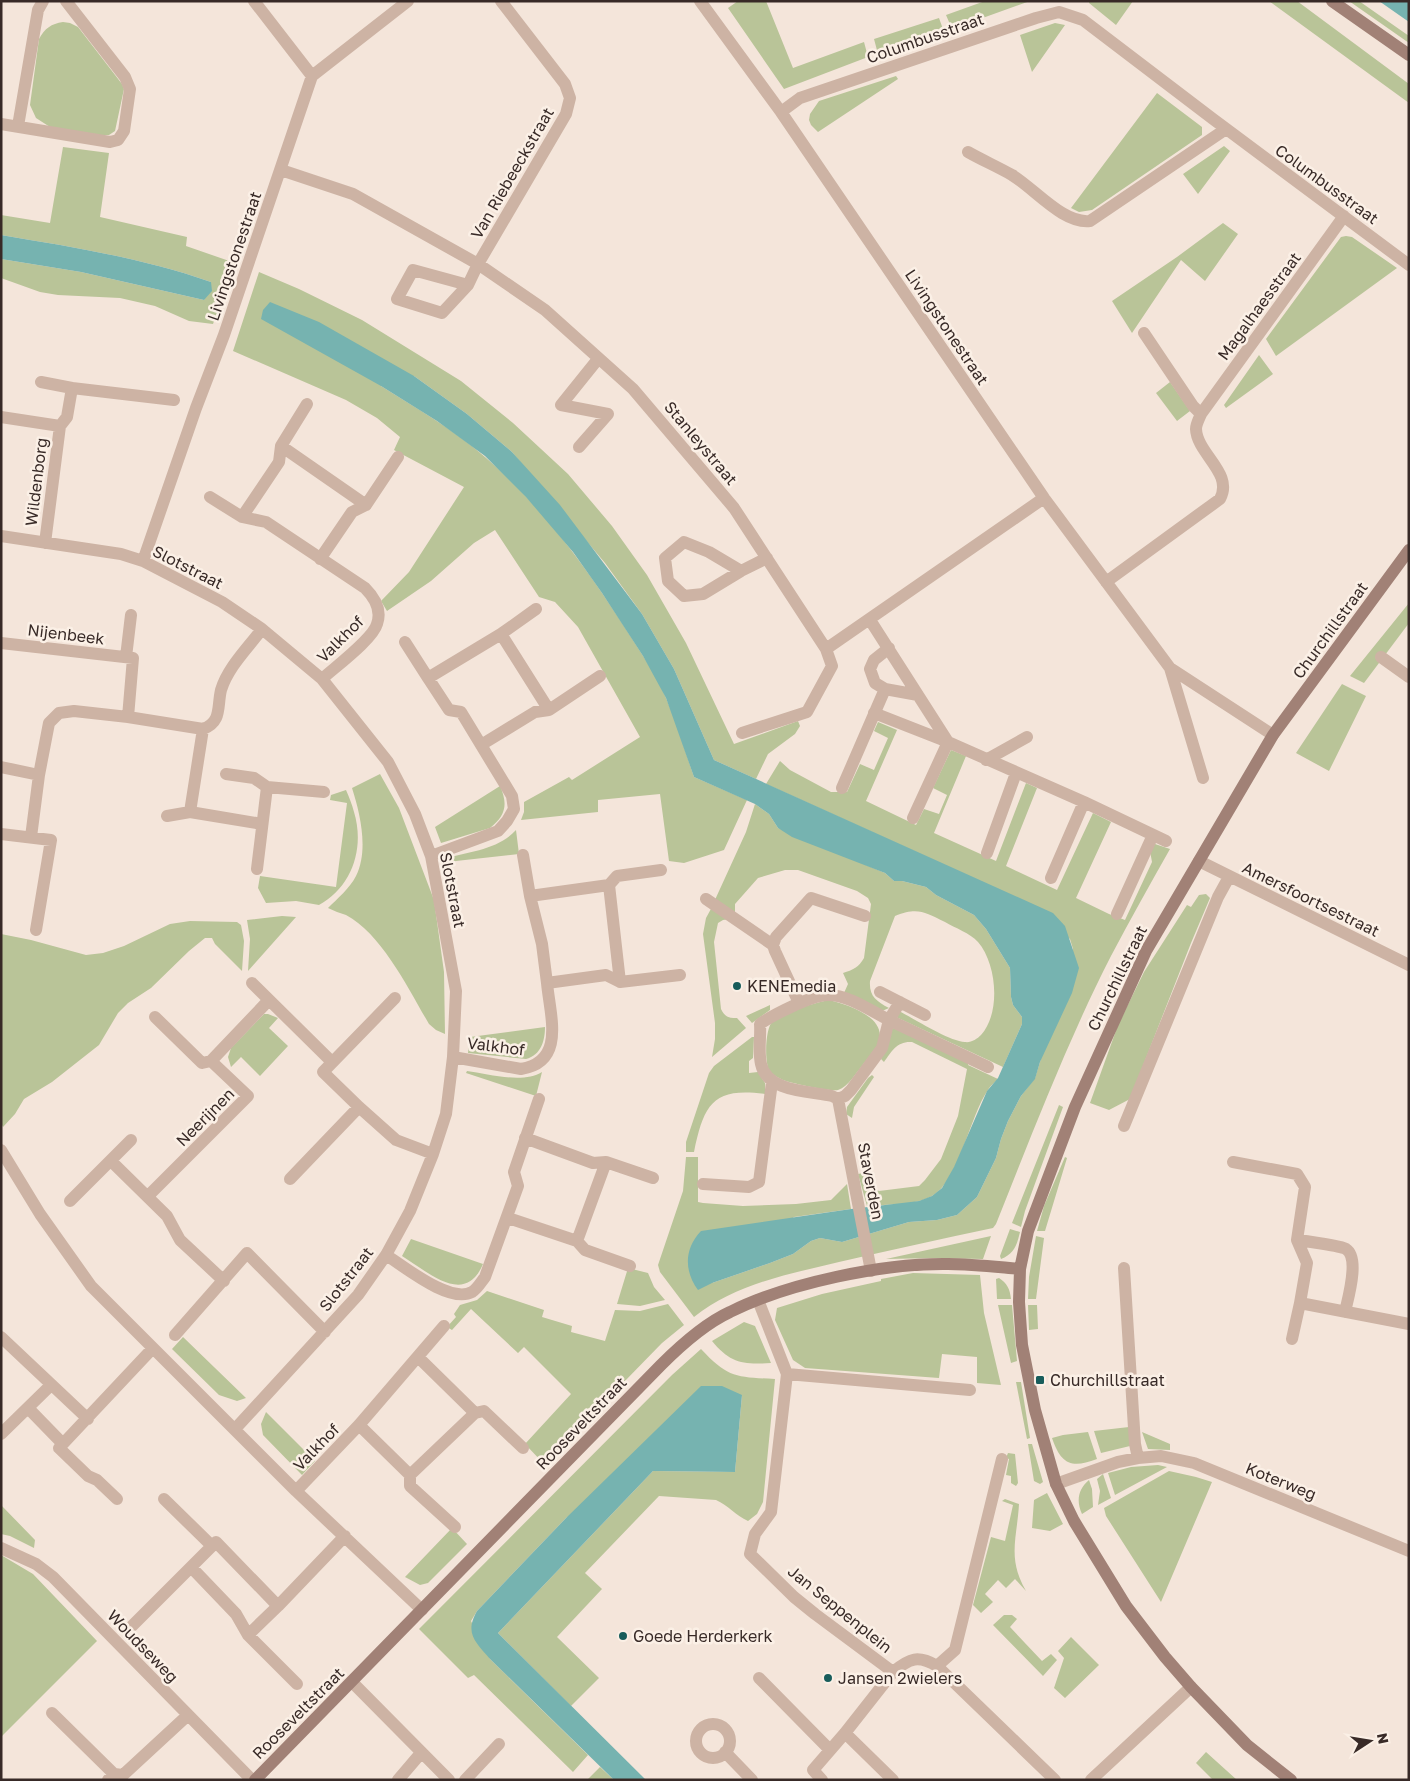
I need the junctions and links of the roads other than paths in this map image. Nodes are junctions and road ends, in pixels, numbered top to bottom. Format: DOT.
graph roads {
  1 [pos="43,1"];
  2 [pos="66,1"];
  3 [pos="254,1"];
  4 [pos="408,1"];
  5 [pos="501,1"];
  6 [pos="700,1"];
  7 [pos="1332,1"];
  8 [pos="1409,55"];
  9 [pos="312,76"];
  10 [pos="781,112"];
  11 [pos="1,124"];
  12 [pos="18,126"];
  13 [pos="1226,129"];
  14 [pos="968,152"];
  15 [pos="281,170"];
  16 [pos="1344,216"];
  17 [pos="478,264"];
  18 [pos="1409,264"];
  19 [pos="468,285"];
  20 [pos="1144,333"];
  21 [pos="598,359"];
  22 [pos="41,382"];
  23 [pos="72,388"];
  24 [pos="174,400"];
  25 [pos="307,404"];
  26 [pos="1201,414"];
  27 [pos="1,417"];
  28 [pos="60,426"];
  29 [pos="282,446"];
  30 [pos="579,447"];
  31 [pos="398,457"];
  32 [pos="210,497"];
  33 [pos="1044,498"];
  34 [pos="366,504"];
  35 [pos="242,517"];
  36 [pos="1,536"];
  37 [pos="45,543"];
  38 [pos="1409,550"];
  39 [pos="767,558"];
  40 [pos="320,559"];
  41 [pos="143,561"];
  42 [pos="741,571"];
  43 [pos="1106,582"];
  44 [pos="536,609"];
  45 [pos="132,615"];
  46 [pos="870,620"];
  47 [pos="262,629"];
  48 [pos="501,634"];
  49 [pos="405,642"];
  50 [pos="1,643"];
  51 [pos="888,648"];
  52 [pos="826,649"];
  53 [pos="126,657"];
  54 [pos="1381,657"];
  55 [pos="1170,668"];
  56 [pos="600,676"];
  57 [pos="1409,677"];
  58 [pos="428,678"];
  59 [pos="322,679"];
  60 [pos="885,689"];
  61 [pos="918,695"];
  62 [pos="549,710"];
  63 [pos="874,713"];
  64 [pos="128,717"];
  65 [pos="203,729"];
  66 [pos="742,733"];
  67 [pos="1273,735"];
  68 [pos="1028,738"];
  69 [pos="948,742"];
  70 [pos="481,745"];
  71 [pos="986,760"];
  72 [pos="1,767"];
  73 [pos="226,774"];
  74 [pos="1016,774"];
  75 [pos="39,775"];
  76 [pos="1203,778"];
  77 [pos="267,787"];
  78 [pos="842,788"];
  79 [pos="324,792"];
  80 [pos="1084,802"];
  81 [pos="190,812"];
  82 [pos="167,816"];
  83 [pos="913,818"];
  84 [pos="262,824"];
  85 [pos="1,834"];
  86 [pos="1153,835"];
  87 [pos="31,837"];
  88 [pos="1166,841"];
  89 [pos="987,853"];
  90 [pos="523,855"];
  91 [pos="431,856"];
  92 [pos="1200,861"];
  93 [pos="257,869"];
  94 [pos="661,870"];
  95 [pos="1229,877"];
  96 [pos="1050,878"];
  97 [pos="609,885"];
  98 [pos="530,896"];
  99 [pos="706,899"];
  100 [pos="1117,914"];
  101 [pos="865,916"];
  102 [pos="36,930"];
  103 [pos="773,946"];
  104 [pos="1409,965"];
  105 [pos="680,975"];
  106 [pos="620,982"];
  107 [pos="252,983"];
  108 [pos="547,983"];
  109 [pos="880,992"];
  110 [pos="395,998"];
  111 [pos="268,1001"];
  112 [pos="900,1002"];
  113 [pos="798,1004"];
  114 [pos="925,1016"];
  115 [pos="155,1017"];
  116 [pos="889,1020"];
  117 [pos="453,1057"];
  118 [pos="211,1061"];
  119 [pos="332,1062"];
  120 [pos="988,1067"];
  121 [pos="772,1082"];
  122 [pos="539,1099"];
  123 [pos="838,1099"];
  124 [pos="359,1107"];
  125 [pos="1124,1126"];
  126 [pos="525,1138"];
  127 [pos="131,1140"];
  128 [pos="1,1150"];
  129 [pos="433,1154"];
  130 [pos="111,1160"];
  131 [pos="606,1162"];
  132 [pos="1233,1162"];
  133 [pos="11,1169"];
  134 [pos="1,1178"];
  135 [pos="653,1178"];
  136 [pos="290,1179"];
  137 [pos="703,1184"];
  138 [pos="148,1196"];
  139 [pos="70,1201"];
  140 [pos="508,1218"];
  141 [pos="1297,1240"];
  142 [pos="576,1241"];
  143 [pos="386,1255"];
  144 [pos="630,1266"];
  145 [pos="1124,1268"];
  146 [pos="1020,1269"];
  147 [pos="871,1271"];
  148 [pos="224,1281"];
  149 [pos="758,1300"];
  150 [pos="1300,1303"];
  151 [pos="1345,1312"];
  152 [pos="1409,1324"];
  153 [pos="444,1326"];
  154 [pos="325,1332"];
  155 [pos="176,1334"];
  156 [pos="1,1337"];
  157 [pos="1292,1339"];
  158 [pos="153,1348"];
  159 [pos="419,1358"];
  160 [pos="787,1374"];
  161 [pos="51,1385"];
  162 [pos="970,1390"];
  163 [pos="28,1408"];
  164 [pos="474,1414"];
  165 [pos="88,1419"];
  166 [pos="360,1425"];
  167 [pos="235,1429"];
  168 [pos="1,1434"];
  169 [pos="63,1444"];
  170 [pos="523,1448"];
  171 [pos="1138,1458"];
  172 [pos="1002,1460"];
  173 [pos="410,1475"];
  174 [pos="1056,1484"];
  175 [pos="296,1490"];
  176 [pos="117,1499"];
  177 [pos="164,1499"];
  178 [pos="454,1527"];
  179 [pos="345,1536"];
  180 [pos="212,1546"];
  181 [pos="1,1548"];
  182 [pos="1409,1551"];
  183 [pos="191,1567"];
  184 [pos="278,1606"];
  185 [pos="422,1610"];
  186 [pos="132,1626"];
  187 [pos="248,1635"];
  188 [pos="937,1666"];
  189 [pos="893,1672"];
  190 [pos="759,1678"];
  191 [pos="352,1682"];
  192 [pos="297,1684"];
  193 [pos="1191,1687"];
  194 [pos="52,1712"];
  195 [pos="188,1716"];
  196 [pos="845,1733"];
  197 [pos="499,1744"];
  198 [pos="829,1749"];
  199 [pos="725,1752"];
  200 [pos="421,1753"];
  201 [pos="111,1777"];
  202 [pos="254,1780"];
  203 [pos="398,1780"];
  204 [pos="449,1780"];
  205 [pos="465,1780"];
  206 [pos="752,1780"];
  207 [pos="822,1780"];
  208 [pos="892,1780"];
  209 [pos="1055,1780"];
  210 [pos="1091,1780"];
  211 [pos="1290,1780"];
  1 -- 12 [label="street"];
  2 -- 12 [label="street"];
  3 -- 9 [label="street"];
  4 -- 9 [label="street"];
  5 -- 17 [label="street, Van Riebeeckstraat"];
  6 -- 10 [label="street, Livingstonestraat"];
  7 -- 8 [label="street"];
  9 -- 15 [label="street, Livingstonestraat"];
  10 -- 13 [label="street, Columbusstraat"];
  10 -- 33 [label="street, Livingstonestraat"];
  11 -- 12 [label="street"];
  13 -- 14 [label="street"];
  13 -- 16 [label="street, Columbusstraat"];
  15 -- 17 [label="street, Stanleystraat"];
  15 -- 41 [label="street, Livingstonestraat"];
  16 -- 18 [label="street, Columbusstraat"];
  16 -- 26 [label="street, Magalhaesstraat"];
  17 -- 19 [label="street"];
  17 -- 21 [label="street, Stanleystraat"];
  19 -- 19 [label="street"];
  20 -- 26 [label="street"];
  21 -- 30 [label="street"];
  21 -- 39 [label="street, Stanleystraat"];
  22 -- 23 [label="street"];
  23 -- 24 [label="street"];
  23 -- 28 [label="street, Wildenborg"];
  25 -- 29 [label="street"];
  26 -- 43 [label="street, Magalhaesstraat"];
  27 -- 28 [label="street, Wildenborg"];
  28 -- 37 [label="street, Wildenborg"];
  29 -- 34 [label="street"];
  29 -- 35 [label="street"];
  31 -- 34 [label="street"];
  32 -- 35 [label="street, Valkhof"];
  33 -- 43 [label="street, Livingstonestraat"];
  33 -- 46 [label="street"];
  34 -- 40 [label="street"];
  35 -- 40 [label="street, Valkhof"];
  36 -- 37 [label="street, Slotstraat"];
  37 -- 41 [label="street, Slotstraat"];
  38 -- 67 [label="street, Churchillstraat"];
  39 -- 42 [label="street"];
  39 -- 52 [label="street, Stanleystraat"];
  40 -- 59 [label="street, Valkhof"];
  41 -- 47 [label="street, Slotstraat"];
  42 -- 42 [label="street"];
  43 -- 55 [label="street, Livingstonestraat"];
  44 -- 48 [label="street"];
  45 -- 53 [label="street, Nijenbeek"];
  46 -- 51 [label="street"];
  46 -- 52 [label="street"];
  47 -- 59 [label="street, Slotstraat"];
  47 -- 65 [label="street"];
  48 -- 58 [label="street"];
  48 -- 62 [label="street"];
  49 -- 58 [label="street"];
  50 -- 53 [label="street, Nijenbeek"];
  51 -- 60 [label="street"];
  51 -- 61 [label="street"];
  52 -- 66 [label="street, Stanleystraat"];
  53 -- 64 [label="street, Nijenbeek"];
  54 -- 57 [label="street"];
  55 -- 67 [label="street, Livingstonestraat"];
  55 -- 76 [label="street, Livingstonestraat"];
  56 -- 62 [label="street"];
  58 -- 70 [label="street"];
  59 -- 91 [label="street, Slotstraat"];
  60 -- 61 [label="street"];
  60 -- 63 [label="street"];
  61 -- 69 [label="street"];
  62 -- 70 [label="street"];
  63 -- 69 [label="street"];
  63 -- 78 [label="street"];
  64 -- 65 [label="street"];
  64 -- 75 [label="street"];
  65 -- 81 [label="street"];
  67 -- 92 [label="street, Churchillstraat"];
  68 -- 71 [label="street"];
  69 -- 71 [label="street"];
  69 -- 83 [label="street"];
  70 -- 91 [label="street"];
  71 -- 74 [label="street"];
  72 -- 75 [label="street"];
  73 -- 77 [label="street"];
  74 -- 80 [label="street"];
  74 -- 89 [label="street"];
  75 -- 87 [label="street"];
  77 -- 79 [label="street"];
  77 -- 84 [label="street"];
  80 -- 86 [label="street"];
  80 -- 96 [label="street"];
  81 -- 82 [label="street"];
  81 -- 84 [label="street"];
  84 -- 93 [label="street"];
  85 -- 87 [label="street"];
  86 -- 88 [label="street"];
  86 -- 100 [label="street"];
  87 -- 102 [label="street"];
  90 -- 98 [label="street, Valkhof"];
  91 -- 117 [label="street, Slotstraat"];
  92 -- 95 [label="street, Amersfoortsestraat"];
  92 -- 146 [label="street, Churchillstraat"];
  94 -- 97 [label="street"];
  95 -- 104 [label="street, Amersfoortsestraat"];
  95 -- 125 [label="street"];
  97 -- 98 [label="street"];
  97 -- 106 [label="street"];
  98 -- 108 [label="street, Valkhof"];
  99 -- 103 [label="street"];
  101 -- 103 [label="street"];
  103 -- 113 [label="street"];
  105 -- 106 [label="street"];
  106 -- 108 [label="street"];
  107 -- 111 [label="street"];
  108 -- 117 [label="street, Valkhof"];
  109 -- 112 [label="street"];
  110 -- 119 [label="street"];
  111 -- 118 [label="street"];
  111 -- 119 [label="street"];
  112 -- 114 [label="street"];
  112 -- 116 [label="street"];
  113 -- 116 [label="street"];
  113 -- 121 [label="street"];
  115 -- 118 [label="street, Neerijnen"];
  116 -- 120 [label="street"];
  116 -- 123 [label="street"];
  117 -- 129 [label="street, Slotstraat"];
  118 -- 138 [label="street, Neerijnen"];
  119 -- 124 [label="street"];
  121 -- 123 [label="street"];
  121 -- 137 [label="street"];
  122 -- 126 [label="street"];
  123 -- 147 [label="street, Staverden"];
  124 -- 129 [label="street"];
  124 -- 136 [label="street"];
  126 -- 131 [label="street"];
  126 -- 140 [label="street"];
  127 -- 130 [label="street"];
  128 -- 133 [label="street"];
  129 -- 143 [label="street, Slotstraat"];
  130 -- 138 [label="street"];
  130 -- 139 [label="street"];
  131 -- 135 [label="street"];
  131 -- 142 [label="street"];
  132 -- 141 [label="street"];
  133 -- 134 [label="street"];
  133 -- 158 [label="street"];
  138 -- 148 [label="street"];
  140 -- 142 [label="street"];
  140 -- 143 [label="street"];
  141 -- 150 [label="street"];
  141 -- 151 [label="street"];
  142 -- 144 [label="street"];
  143 -- 154 [label="street, Slotstraat"];
  145 -- 171 [label="street"];
  146 -- 147 [label="street, Rooseveltstraat"];
  146 -- 174 [label="street, Churchillstraat"];
  147 -- 149 [label="street, Rooseveltstraat"];
  148 -- 154 [label="street"];
  148 -- 155 [label="street"];
  149 -- 160 [label="street, Jan Seppenplein"];
  149 -- 185 [label="street, Rooseveltstraat"];
  150 -- 151 [label="street"];
  150 -- 157 [label="street"];
  151 -- 152 [label="street"];
  153 -- 159 [label="street, Valkhof"];
  154 -- 167 [label="street, Slotstraat"];
  156 -- 161 [label="street"];
  158 -- 165 [label="street"];
  158 -- 167 [label="street"];
  159 -- 164 [label="street"];
  159 -- 166 [label="street, Valkhof"];
  160 -- 162 [label="street"];
  160 -- 189 [label="street, Jan Seppenplein"];
  161 -- 163 [label="street"];
  161 -- 165 [label="street"];
  163 -- 168 [label="street"];
  163 -- 169 [label="street"];
  164 -- 170 [label="street"];
  164 -- 173 [label="street"];
  165 -- 169 [label="street"];
  166 -- 173 [label="street, Valkhof"];
  166 -- 175 [label="street, Valkhof"];
  167 -- 175 [label="street"];
  169 -- 176 [label="street"];
  171 -- 174 [label="street, Koterweg"];
  171 -- 182 [label="street, Koterweg"];
  172 -- 188 [label="street"];
  173 -- 178 [label="street, Valkhof"];
  174 -- 193 [label="street, Churchillstraat"];
  175 -- 179 [label="street"];
  177 -- 180 [label="street"];
  179 -- 184 [label="street"];
  179 -- 185 [label="street"];
  180 -- 183 [label="street"];
  180 -- 184 [label="street"];
  181 -- 195 [label="street, Woudseweg"];
  183 -- 186 [label="street"];
  183 -- 187 [label="street"];
  184 -- 187 [label="street"];
  185 -- 191 [label="street, Rooseveltstraat"];
  187 -- 192 [label="street"];
  188 -- 189 [label="street, Jan Seppenplein"];
  188 -- 209 [label="street, Jan Seppenplein"];
  189 -- 196 [label="street, Jan Seppenplein"];
  190 -- 198 [label="street"];
  191 -- 200 [label="street"];
  191 -- 202 [label="street, Rooseveltstraat"];
  193 -- 210 [label="street"];
  193 -- 211 [label="street, Churchillstraat"];
  194 -- 201 [label="street"];
  195 -- 201 [label="street"];
  195 -- 202 [label="street, Woudseweg"];
  196 -- 198 [label="street, Jan Seppenplein"];
  196 -- 208 [label="street"];
  197 -- 205 [label="street"];
  198 -- 207 [label="street, Jan Seppenplein"];
  199 -- 206 [label="street"];
  200 -- 203 [label="street"];
  200 -- 204 [label="street"];
}
